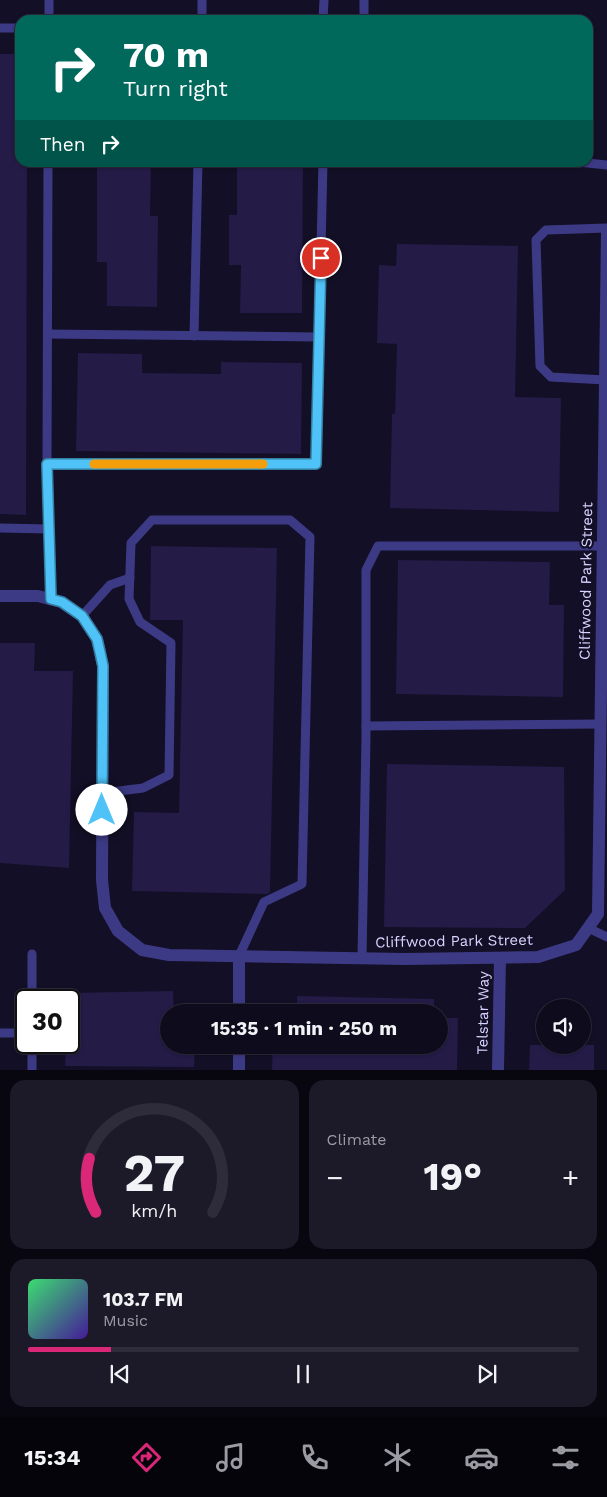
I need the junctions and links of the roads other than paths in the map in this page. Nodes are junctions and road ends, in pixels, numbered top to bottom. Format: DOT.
graph roads {
  1 [pos="49,0"];
  2 [pos="202,0"];
  3 [pos="324,0"];
  4 [pos="364,0"];
  5 [pos="49,15"];
  6 [pos="202,15"];
  7 [pos="323,15"];
  8 [pos="364,15"];
  9 [pos="0,28"];
  10 [pos="15,28"];
  11 [pos="593,164"];
  12 [pos="607,165"];
  13 [pos="48,167"];
  14 [pos="198,167"];
  15 [pos="323,167"];
  16 [pos="607,230"];
  17 [pos="607,244"];
  18 [pos="48,334"];
  19 [pos="194,336"];
  20 [pos="319,337"];
  21 [pos="605,380"];
  22 [pos="47,464"];
  23 [pos="605,513"];
  24 [pos="0,528"];
  25 [pos="49,529"];
  26 [pos="603,546"];
  27 [pos="130,578"];
  28 [pos="0,596"];
  29 [pos="51,599"];
  30 [pos="605,606"];
  31 [pos="82,616"];
  32 [pos="601,724"];
  33 [pos="366,726"];
  34 [pos="103,793"];
  35 [pos="588,928"];
  36 [pos="607,937"];
  37 [pos="32,954"];
  38 [pos="239,956"];
  39 [pos="362,958"];
  40 [pos="500,958"];
  41 [pos="32,989"];
  42 [pos="239,1004"];
  43 [pos="0,1033"];
  44 [pos="15,1033"];
  45 [pos="32,1054"];
  46 [pos="239,1054"];
  47 [pos="32,1070"];
  48 [pos="239,1070"];
  49 [pos="498,1070"];
  1 -- 5 [label="lane"];
  2 -- 6 [label="lane"];
  3 -- 7 [label="lane"];
  4 -- 8 [label="lane"];
  9 -- 10 [label="lane"];
  11 -- 12 [label="lane"];
  13 -- 18 [label="lane"];
  14 -- 19 [label="lane"];
  15 -- 20 [label="lane"];
  16 -- 17 [label="street, Cliffwood Park Street"];
  16 -- 21 [label="lane"];
  17 -- 21 [label="street, Cliffwood Park Street"];
  18 -- 19 [label="lane"];
  18 -- 22 [label="lane"];
  19 -- 20 [label="lane"];
  20 -- 22 [label="lane"];
  21 -- 23 [label="street, Cliffwood Park Street"];
  22 -- 25 [label="lane"];
  23 -- 26 [label="street, Cliffwood Park Street"];
  24 -- 25 [label="lane"];
  25 -- 29 [label="lane"];
  26 -- 30 [label="street, Cliffwood Park Street"];
  26 -- 33 [label="lane"];
  27 -- 31 [label="lane"];
  27 -- 34 [label="lane"];
  27 -- 38 [label="lane"];
  28 -- 29 [label="street, Cliffwood Park Street"];
  29 -- 31 [label="street, Cliffwood Park Street"];
  30 -- 32 [label="street, Cliffwood Park Street"];
  31 -- 34 [label="street, Cliffwood Park Street"];
  32 -- 33 [label="lane"];
  32 -- 35 [label="street, Cliffwood Park Street"];
  33 -- 39 [label="lane"];
  34 -- 38 [label="street, Cliffwood Park Street"];
  35 -- 36 [label="lane"];
  35 -- 40 [label="street, Cliffwood Park Street"];
  37 -- 41 [label="lane"];
  38 -- 39 [label="street, Cliffwood Park Street"];
  38 -- 42 [label="street"];
  39 -- 40 [label="street, Cliffwood Park Street"];
  40 -- 49 [label="street, Telstar Way"];
  43 -- 44 [label="lane"];
  45 -- 47 [label="lane"];
  46 -- 48 [label="street"];
}
